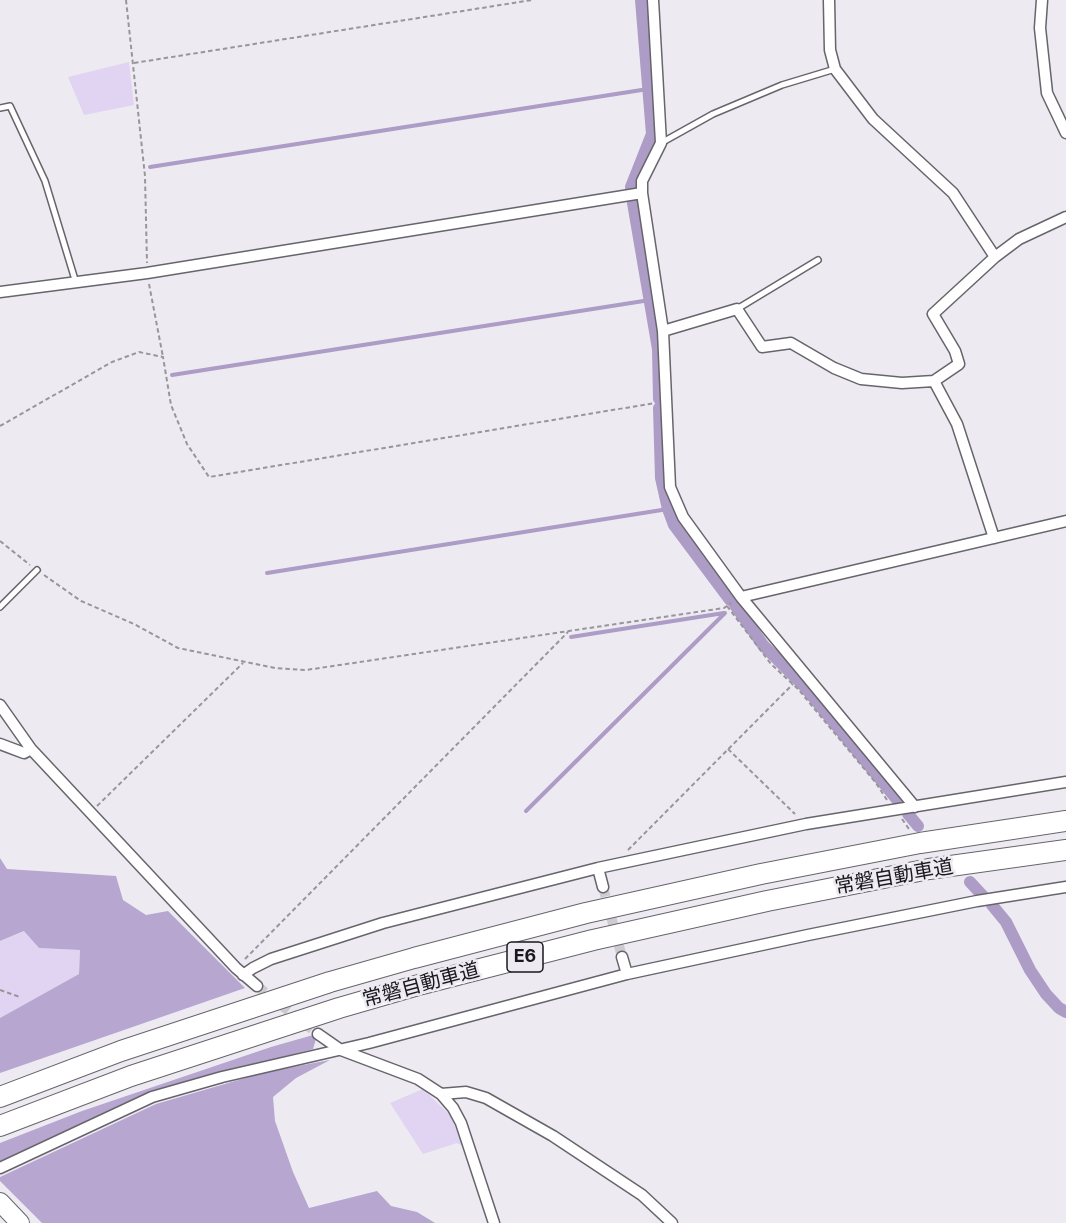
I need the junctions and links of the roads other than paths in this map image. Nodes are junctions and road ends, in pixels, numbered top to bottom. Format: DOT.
graph roads {
  1 [pos="653,0"];
  2 [pos="829,0"];
  3 [pos="1042,0"];
  4 [pos="835,69"];
  5 [pos="0,108"];
  6 [pos="1066,133"];
  7 [pos="661,143"];
  8 [pos="642,193"];
  9 [pos="1066,217"];
  10 [pos="995,257"];
  11 [pos="818,260"];
  12 [pos="76,283"];
  13 [pos="0,292"];
  14 [pos="737,309"];
  15 [pos="663,331"];
  16 [pos="934,381"];
  17 [pos="1066,521"];
  18 [pos="994,538"];
  19 [pos="37,570"];
  20 [pos="741,597"];
  21 [pos="0,607"];
  22 [pos="0,705"];
  23 [pos="0,744"];
  24 [pos="31,749"];
  25 [pos="1066,782"];
  26 [pos="915,807"];
  27 [pos="1066,821"];
  28 [pos="1066,850"];
  29 [pos="598,868"];
  30 [pos="603,886"];
  31 [pos="1066,887"];
  32 [pos="622,957"];
  33 [pos="240,972"];
  34 [pos="627,974"];
  35 [pos="257,986"];
  36 [pos="318,1034"];
  37 [pos="340,1050"];
  38 [pos="441,1094"];
  39 [pos="0,1097"];
  40 [pos="0,1126"];
  41 [pos="0,1168"];
  42 [pos="0,1202"];
  43 [pos="20,1223"];
  44 [pos="494,1223"];
  45 [pos="672,1223"];
  1 -- 7 [label="street"];
  2 -- 4 [label="street"];
  3 -- 6 [label="street"];
  4 -- 7 [label="lane"];
  4 -- 10 [label="street"];
  5 -- 12 [label="lane"];
  7 -- 8 [label="street"];
  8 -- 12 [label="street"];
  8 -- 15 [label="street"];
  9 -- 10 [label="street"];
  10 -- 16 [label="street"];
  11 -- 14 [label="lane"];
  12 -- 13 [label="street"];
  14 -- 15 [label="street"];
  14 -- 16 [label="street"];
  15 -- 20 [label="street"];
  16 -- 18 [label="street"];
  17 -- 18 [label="street"];
  18 -- 20 [label="street"];
  19 -- 21 [label="lane"];
  20 -- 26 [label="street"];
  22 -- 24 [label="street"];
  23 -- 24 [label="street"];
  24 -- 33 [label="street"];
  25 -- 26 [label="street"];
  26 -- 29 [label="street"];
  27 -- 39 [label="highway, 常磐自動車道 / E6"];
  28 -- 40 [label="highway, 常磐自動車道 / E6"];
  29 -- 30 [label="street"];
  29 -- 33 [label="street"];
  31 -- 34 [label="street"];
  32 -- 34 [label="street"];
  33 -- 35 [label="street"];
  34 -- 37 [label="street"];
  36 -- 37 [label="street"];
  37 -- 38 [label="street"];
  37 -- 41 [label="street"];
  38 -- 44 [label="street"];
  38 -- 45 [label="street"];
  42 -- 43 [label="main road"];
}
